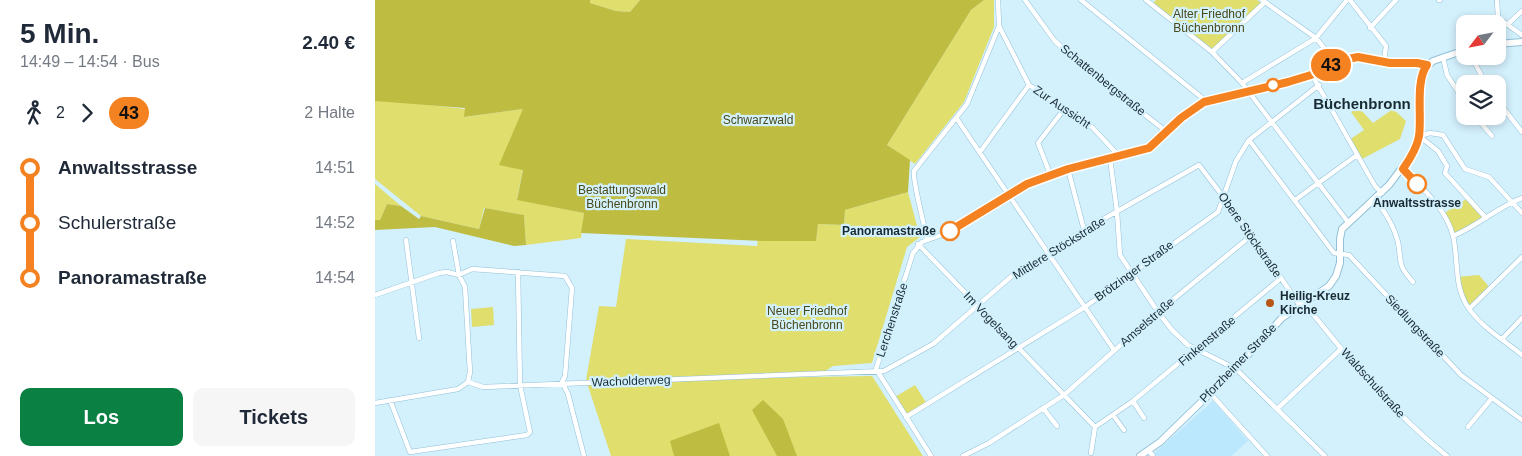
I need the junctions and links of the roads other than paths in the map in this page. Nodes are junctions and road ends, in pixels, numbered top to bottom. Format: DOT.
graph roads {
  1 [pos="998,0"];
  2 [pos="1025,0"];
  3 [pos="1081,0"];
  4 [pos="1349,0"];
  5 [pos="1395,0"];
  6 [pos="1497,0"];
  7 [pos="1150,1"];
  8 [pos="1263,1"];
  9 [pos="1522,11"];
  10 [pos="1499,15"];
  11 [pos="1508,24"];
  12 [pos="999,26"];
  13 [pos="1370,28"];
  14 [pos="1522,35"];
  15 [pos="1316,38"];
  16 [pos="1522,42"];
  17 [pos="1506,43"];
  18 [pos="1212,52"];
  19 [pos="1456,53"];
  20 [pos="1443,57"];
  21 [pos="1384,61"];
  22 [pos="1336,63"];
  23 [pos="1427,65"];
  24 [pos="1311,75"];
  25 [pos="1241,83"];
  26 [pos="1029,85"];
  27 [pos="1319,85"];
  28 [pos="1456,88"];
  29 [pos="1248,91"];
  30 [pos="1204,102"];
  31 [pos="1065,108"];
  32 [pos="1506,112"];
  33 [pos="957,119"];
  34 [pos="1272,121"];
  35 [pos="1483,125"];
  36 [pos="1167,132"];
  37 [pos="1522,132"];
  38 [pos="1419,136"];
  39 [pos="1492,136"];
  40 [pos="1249,140"];
  41 [pos="980,152"];
  42 [pos="1357,155"];
  43 [pos="1119,156"];
  44 [pos="1110,158"];
  45 [pos="1199,164"];
  46 [pos="1068,169"];
  47 [pos="1403,169"];
  48 [pos="1050,174"];
  49 [pos="1318,183"];
  50 [pos="1009,194"];
  51 [pos="1382,194"];
  52 [pos="1224,196"];
  53 [pos="1522,198"];
  54 [pos="1295,200"];
  55 [pos="1376,200"];
  56 [pos="1512,202"];
  57 [pos="1117,212"];
  58 [pos="1522,213"];
  59 [pos="1486,218"];
  60 [pos="1348,222"];
  61 [pos="1084,230"];
  62 [pos="1252,235"];
  63 [pos="1453,236"];
  64 [pos="406,240"];
  65 [pos="927,240"];
  66 [pos="453,241"];
  67 [pos="919,244"];
  68 [pos="1048,252"];
  69 [pos="1341,254"];
  70 [pos="1522,257"];
  71 [pos="518,272"];
  72 [pos="1131,272"];
  73 [pos="459,275"];
  74 [pos="1280,279"];
  75 [pos="412,281"];
  76 [pos="1413,282"];
  77 [pos="375,295"];
  78 [pos="1303,305"];
  79 [pos="977,306"];
  80 [pos="1085,307"];
  81 [pos="1469,309"];
  82 [pos="1158,312"];
  83 [pos="1522,318"];
  84 [pos="419,338"];
  85 [pos="1502,339"];
  86 [pos="1019,349"];
  87 [pos="1341,349"];
  88 [pos="1114,350"];
  89 [pos="1196,350"];
  90 [pos="1522,355"];
  91 [pos="1235,368"];
  92 [pos="877,372"];
  93 [pos="468,382"];
  94 [pos="562,382"];
  95 [pos="520,385"];
  96 [pos="1210,393"];
  97 [pos="1064,395"];
  98 [pos="1492,398"];
  99 [pos="390,400"];
  100 [pos="1133,401"];
  101 [pos="375,403"];
  102 [pos="1043,408"];
  103 [pos="1277,409"];
  104 [pos="1113,415"];
  105 [pos="906,417"];
  106 [pos="1143,418"];
  107 [pos="1522,420"];
  108 [pos="1057,426"];
  109 [pos="1468,426"];
  110 [pos="1095,427"];
  111 [pos="1124,430"];
  112 [pos="1091,453"];
  113 [pos="1151,453"];
  114 [pos="585,456"];
  115 [pos="931,456"];
  116 [pos="963,456"];
  117 [pos="1140,456"];
  118 [pos="1267,456"];
  119 [pos="1325,456"];
  120 [pos="1447,456"];
  1 -- 12 [label="street"];
  2 -- 36 [label="street, Schattenbergstraße"];
  3 -- 30 [label="street"];
  4 -- 13 [label="street"];
  4 -- 15 [label="street"];
  5 -- 13 [label="street"];
  6 -- 10 [label="street"];
  7 -- 18 [label="street"];
  8 -- 15 [label="street"];
  8 -- 18 [label="street"];
  9 -- 11 [label="street"];
  11 -- 14 [label="street"];
  12 -- 26 [label="street, Zur Aussicht"];
  12 -- 33 [label="street"];
  13 -- 21 [label="street"];
  15 -- 22 [label="street"];
  15 -- 25 [label="street"];
  16 -- 17 [label="main road"];
  18 -- 25 [label="street"];
  19 -- 20 [label="main road"];
  20 -- 23 [label="main road"];
  20 -- 28 [label="street"];
  21 -- 22 [label="street"];
  21 -- 23 [label="street"];
  22 -- 24 [label="street"];
  23 -- 38 [label="main road"];
  24 -- 27 [label="street"];
  24 -- 29 [label="street"];
  25 -- 29 [label="street"];
  26 -- 31 [label="street, Zur Aussicht"];
  26 -- 41 [label="street"];
  27 -- 34 [label="street, Brötzinger Straße"];
  27 -- 42 [label="street"];
  29 -- 30 [label="street"];
  29 -- 34 [label="street"];
  30 -- 36 [label="street"];
  31 -- 43 [label="street, Zur Aussicht"];
  31 -- 48 [label="street"];
  32 -- 37 [label="street"];
  33 -- 41 [label="street"];
  33 -- 65 [label="street"];
  34 -- 40 [label="street, Brötzinger Straße"];
  34 -- 49 [label="street"];
  35 -- 39 [label="street"];
  36 -- 43 [label="street"];
  38 -- 47 [label="main road"];
  38 -- 56 [label="street"];
  38 -- 59 [label="street"];
  40 -- 52 [label="street, Brötzinger Straße"];
  40 -- 54 [label="street, Siedlungstraße"];
  41 -- 50 [label="street"];
  42 -- 49 [label="street"];
  42 -- 51 [label="street"];
  43 -- 44 [label="street"];
  44 -- 46 [label="street"];
  44 -- 57 [label="street"];
  45 -- 52 [label="street, Obere Stöckstraße"];
  45 -- 57 [label="street, Mittlere Stöckstraße"];
  46 -- 48 [label="street"];
  46 -- 61 [label="street"];
  47 -- 51 [label="main road"];
  47 -- 63 [label="street"];
  48 -- 50 [label="street"];
  49 -- 54 [label="street"];
  49 -- 60 [label="street"];
  50 -- 65 [label="street"];
  50 -- 68 [label="street"];
  51 -- 55 [label="main road"];
  52 -- 62 [label="street, Obere Stöckstraße"];
  52 -- 72 [label="street, Brötzinger Straße"];
  53 -- 56 [label="street"];
  54 -- 69 [label="street, Siedlungstraße"];
  55 -- 60 [label="main road"];
  55 -- 76 [label="street"];
  56 -- 58 [label="street"];
  56 -- 59 [label="street"];
  57 -- 61 [label="street, Mittlere Stöckstraße"];
  57 -- 72 [label="street"];
  59 -- 63 [label="street"];
  60 -- 69 [label="main road, Pforzheimer Straße"];
  61 -- 68 [label="street, Mittlere Stöckstraße"];
  62 -- 74 [label="street, Obere Stöckstraße"];
  62 -- 82 [label="street, Amselstraße"];
  63 -- 81 [label="street"];
  64 -- 75 [label="street"];
  65 -- 67 [label="street"];
  66 -- 73 [label="street"];
  67 -- 79 [label="street, Im Vogelsang"];
  67 -- 92 [label="street, Lerchenstraße"];
  68 -- 79 [label="street, Mittlere Stöckstraße"];
  68 -- 80 [label="street"];
  69 -- 78 [label="main road, Pforzheimer Straße"];
  69 -- 98 [label="street, Siedlungstraße"];
  70 -- 81 [label="street"];
  71 -- 73 [label="street"];
  71 -- 94 [label="street"];
  71 -- 95 [label="street"];
  72 -- 80 [label="street, Brötzinger Straße"];
  72 -- 82 [label="street"];
  73 -- 75 [label="street"];
  73 -- 93 [label="street"];
  74 -- 78 [label="street, Obere Stöckstraße"];
  74 -- 89 [label="street, Finkenstraße"];
  75 -- 77 [label="street"];
  75 -- 84 [label="street"];
  78 -- 87 [label="street, Waldschulstraße"];
  78 -- 91 [label="main road, Pforzheimer Straße"];
  79 -- 86 [label="street, Im Vogelsang"];
  79 -- 92 [label="street, Mittlere Stöckstraße"];
  80 -- 86 [label="street, Brötzinger Straße"];
  80 -- 88 [label="street"];
  81 -- 85 [label="street"];
  82 -- 88 [label="street, Amselstraße"];
  82 -- 89 [label="street"];
  83 -- 85 [label="street"];
  85 -- 90 [label="street"];
  86 -- 97 [label="street, Im Vogelsang"];
  86 -- 105 [label="street, Brötzinger Straße"];
  87 -- 103 [label="street"];
  87 -- 120 [label="street, Waldschulstraße"];
  88 -- 97 [label="street, Amselstraße"];
  89 -- 91 [label="street"];
  89 -- 100 [label="street, Finkenstraße"];
  91 -- 96 [label="main road, Pforzheimer Straße"];
  91 -- 103 [label="street"];
  92 -- 94 [label="street, Wacholderweg"];
  92 -- 105 [label="street, Lerchenstraße"];
  93 -- 95 [label="street, Wacholderweg"];
  93 -- 99 [label="street"];
  94 -- 95 [label="street, Wacholderweg"];
  94 -- 114 [label="street"];
  95 -- 99 [label="street"];
  96 -- 113 [label="main road, Pforzheimer Straße"];
  96 -- 118 [label="street"];
  97 -- 102 [label="street, Amselstraße"];
  97 -- 110 [label="street"];
  98 -- 107 [label="street, Siedlungstraße"];
  98 -- 109 [label="street"];
  99 -- 101 [label="street"];
  100 -- 104 [label="street, Finkenstraße"];
  100 -- 106 [label="street"];
  102 -- 108 [label="street"];
  102 -- 116 [label="street, Amselstraße"];
  103 -- 119 [label="street"];
  104 -- 110 [label="street, Finkenstraße"];
  104 -- 111 [label="street"];
  105 -- 115 [label="street, Lerchenstraße"];
  110 -- 112 [label="street"];
  113 -- 117 [label="main road, Pforzheimer Straße"];
}
